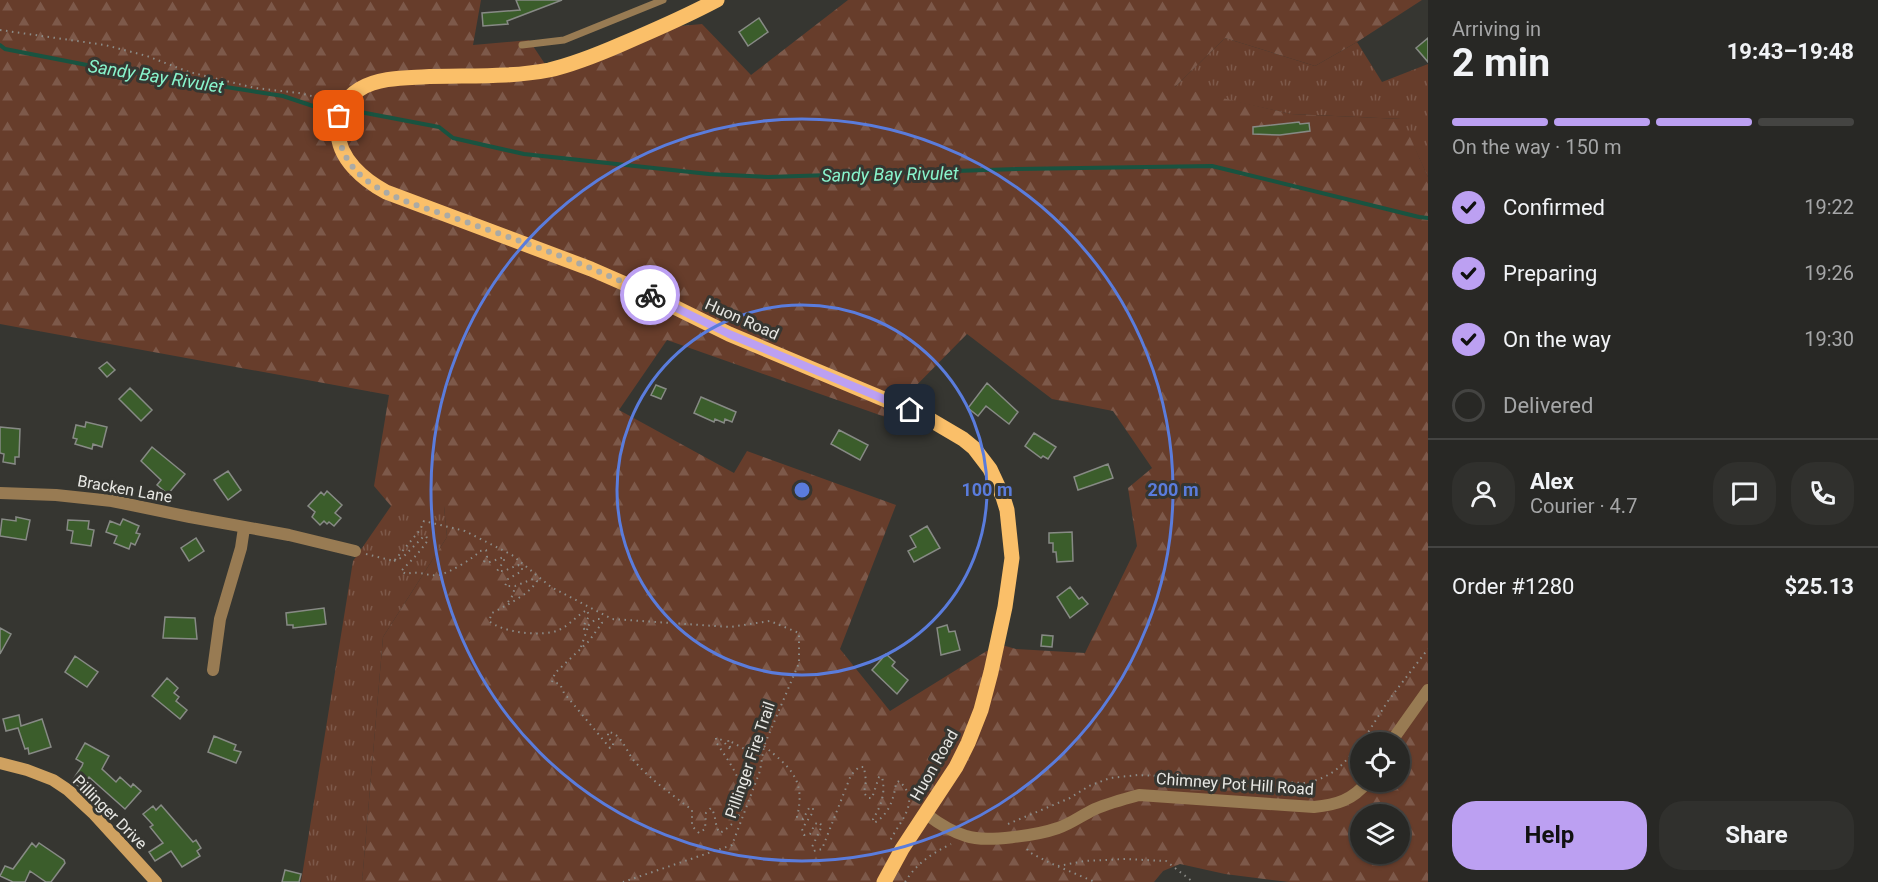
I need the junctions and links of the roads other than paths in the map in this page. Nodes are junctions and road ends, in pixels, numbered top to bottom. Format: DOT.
graph roads {
  1 [pos="663,0"];
  2 [pos="717,0"];
  3 [pos="522,45"];
  4 [pos="0,493"];
  5 [pos="244,528"];
  6 [pos="355,551"];
  7 [pos="213,670"];
  8 [pos="1428,690"];
  9 [pos="1398,732"];
  10 [pos="0,762"];
  11 [pos="1357,792"];
  12 [pos="926,814"];
  13 [pos="156,882"];
  14 [pos="884,882"];
  1 -- 3 [label="lane"];
  2 -- 12 [label="main road, Huon Road"];
  4 -- 5 [label="street, Bracken Lane"];
  5 -- 6 [label="street, Bracken Lane"];
  5 -- 7 [label="street"];
  8 -- 9 [label="street"];
  10 -- 13 [label="main road, Pillinger Drive"];
  11 -- 12 [label="street, Chimney Pot Hill Road"];
  12 -- 14 [label="main road, Huon Road"];
}
